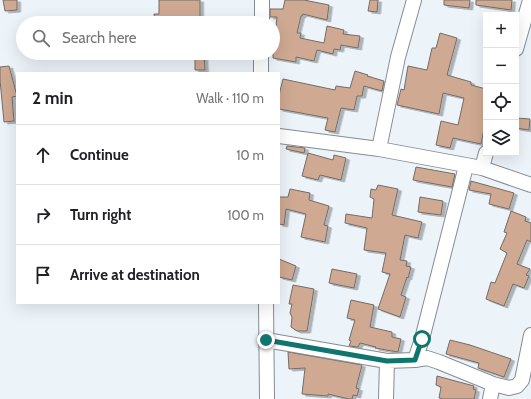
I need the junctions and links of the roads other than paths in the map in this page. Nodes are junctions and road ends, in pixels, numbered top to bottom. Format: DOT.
graph roads {
  1 [pos="262,0"];
  2 [pos="414,0"];
  3 [pos="530,0"];
  4 [pos="262,16"];
  5 [pos="516,48"];
  6 [pos="261,60"];
  7 [pos="261,72"];
  8 [pos="280,136"];
  9 [pos="379,149"];
  10 [pos="485,156"];
  11 [pos="466,166"];
  12 [pos="482,168"];
  13 [pos="531,185"];
  14 [pos="266,304"];
  15 [pos="531,335"];
  16 [pos="266,340"];
  17 [pos="415,360"];
  18 [pos="387,361"];
  19 [pos="492,384"];
  20 [pos="267,399"];
  21 [pos="386,399"];
  22 [pos="490,399"];
  1 -- 4 [label="street"];
  2 -- 9 [label="street"];
  3 -- 5 [label="street"];
  6 -- 7 [label="street"];
  8 -- 9 [label="street"];
  9 -- 11 [label="street"];
  10 -- 12 [label="street"];
  11 -- 12 [label="street"];
  11 -- 17 [label="street"];
  12 -- 13 [label="street"];
  14 -- 16 [label="street"];
  15 -- 19 [label="street"];
  16 -- 18 [label="street"];
  16 -- 20 [label="street"];
  17 -- 18 [label="street"];
  17 -- 19 [label="street"];
  18 -- 21 [label="street"];
  19 -- 22 [label="street"];
}
